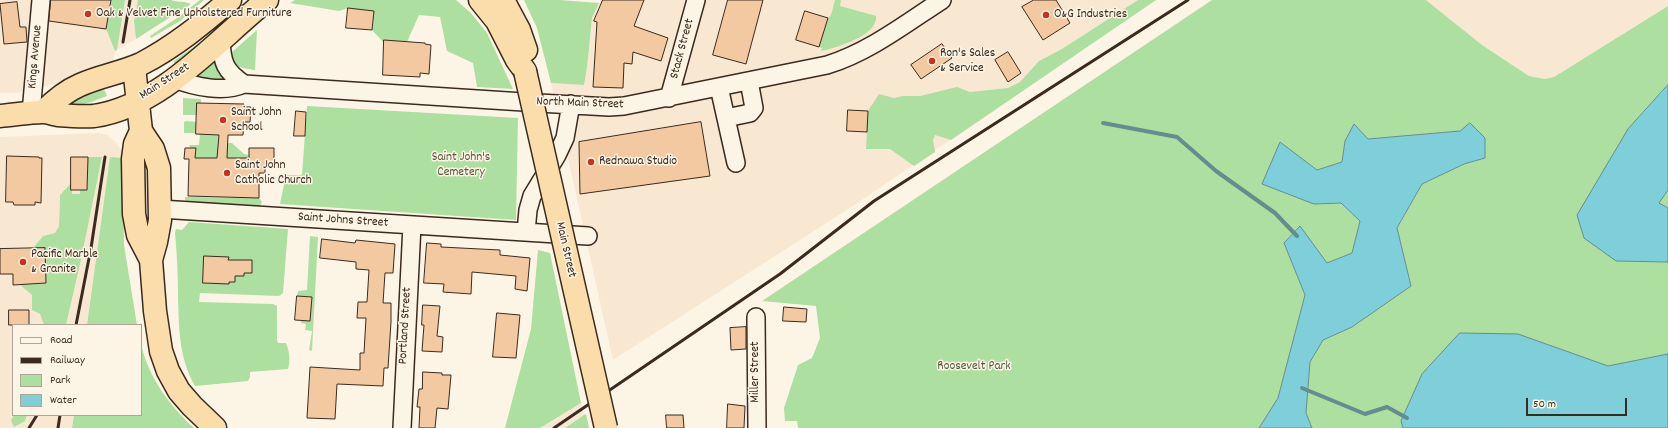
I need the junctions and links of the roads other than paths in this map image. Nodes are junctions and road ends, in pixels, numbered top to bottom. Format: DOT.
graph roads {
  1 [pos="41,0"];
  2 [pos="230,0"];
  3 [pos="267,0"];
  4 [pos="480,0"];
  5 [pos="503,0"];
  6 [pos="696,0"];
  7 [pos="942,0"];
  8 [pos="221,40"];
  9 [pos="132,68"];
  10 [pos="525,71"];
  11 [pos="175,79"];
  12 [pos="749,81"];
  13 [pos="244,84"];
  14 [pos="719,87"];
  15 [pos="669,98"];
  16 [pos="139,100"];
  17 [pos="571,104"];
  18 [pos="37,112"];
  19 [pos="0,116"];
  20 [pos="726,118"];
  21 [pos="141,131"];
  22 [pos="736,163"];
  23 [pos="160,209"];
  24 [pos="412,225"];
  25 [pos="526,232"];
  26 [pos="588,236"];
  27 [pos="151,260"];
  28 [pos="756,317"];
  29 [pos="215,428"];
  30 [pos="402,428"];
  31 [pos="606,428"];
  32 [pos="757,428"];
  1 -- 18 [label="street, Kings Avenue"];
  2 -- 9 [label="highway, Main Street"];
  3 -- 8 [label="highway, Main Street"];
  4 -- 10 [label="highway, Main Street"];
  5 -- 10 [label="highway, Main Street"];
  6 -- 15 [label="street, Stack Street"];
  7 -- 12 [label="street, North Main Street"];
  8 -- 11 [label="highway, Main Street"];
  8 -- 13 [label="street"];
  9 -- 16 [label="highway"];
  9 -- 18 [label="highway, Main Street"];
  10 -- 31 [label="highway, Main Street, bridge"];
  11 -- 13 [label="street, North Main Street"];
  11 -- 16 [label="highway, Main Street"];
  12 -- 14 [label="street, North Main Street"];
  12 -- 20 [label="street"];
  13 -- 17 [label="street, North Main Street"];
  14 -- 15 [label="street, North Main Street"];
  14 -- 20 [label="street"];
  15 -- 17 [label="street, North Main Street"];
  16 -- 18 [label="highway, Main Street"];
  16 -- 21 [label="highway"];
  17 -- 25 [label="street"];
  18 -- 19 [label="highway, Main Street"];
  20 -- 22 [label="street"];
  21 -- 23 [label="highway"];
  21 -- 27 [label="highway"];
  23 -- 24 [label="street, Saint Johns Street"];
  23 -- 27 [label="highway"];
  24 -- 25 [label="street, Saint Johns Street"];
  24 -- 30 [label="street, Portland Street"];
  25 -- 26 [label="street, Saint Johns Street"];
  27 -- 29 [label="highway"];
  28 -- 32 [label="street, Miller Street"];
}
